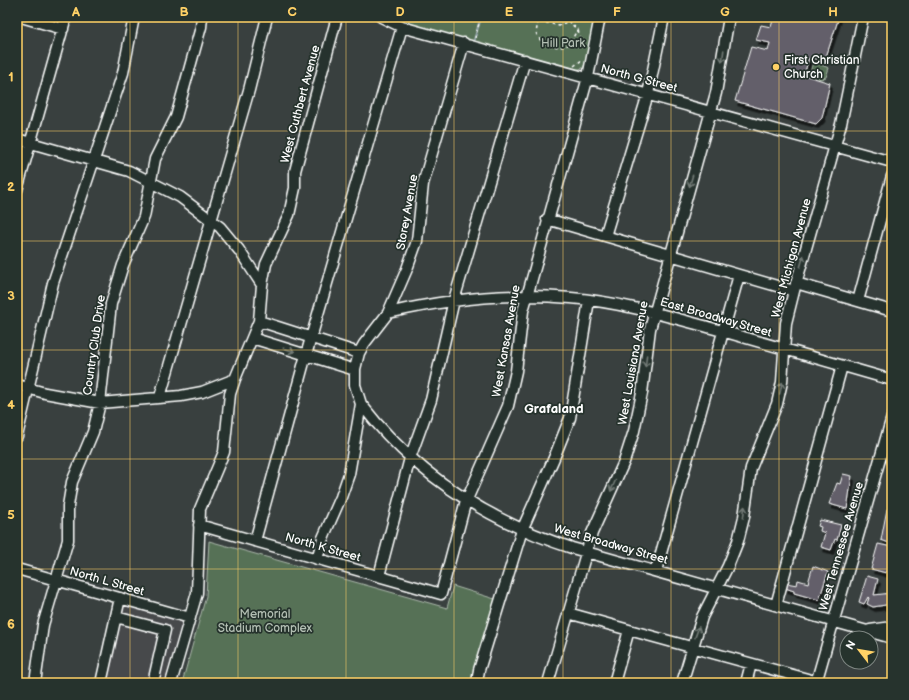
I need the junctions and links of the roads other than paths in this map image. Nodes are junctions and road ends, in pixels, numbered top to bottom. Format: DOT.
graph roads {
  1 [pos="21,17"];
  2 [pos="66,17"];
  3 [pos="134,17"];
  4 [pos="202,17"];
  5 [pos="268,17"];
  6 [pos="337,17"];
  7 [pos="381,17"];
  8 [pos="600,17"];
  9 [pos="664,17"];
  10 [pos="729,17"];
  11 [pos="863,17"];
  12 [pos="402,27"];
  13 [pos="63,29"];
  14 [pos="468,44"];
  15 [pos="525,60"];
  16 [pos="588,77"];
  17 [pos="648,94"];
  18 [pos="711,111"];
  19 [pos="17,139"];
  20 [pos="30,143"];
  21 [pos="834,146"];
  22 [pos="94,161"];
  23 [pos="892,162"];
  24 [pos="892,176"];
  25 [pos="151,182"];
  26 [pos="17,190"];
  27 [pos="547,219"];
  28 [pos="211,220"];
  29 [pos="605,236"];
  30 [pos="670,255"];
  31 [pos="740,275"];
  32 [pos="262,285"];
  33 [pos="795,287"];
  34 [pos="526,296"];
  35 [pos="454,300"];
  36 [pos="589,300"];
  37 [pos="858,301"];
  38 [pos="892,311"];
  39 [pos="654,312"];
  40 [pos="388,313"];
  41 [pos="259,321"];
  42 [pos="724,332"];
  43 [pos="252,338"];
  44 [pos="311,338"];
  45 [pos="785,350"];
  46 [pos="359,353"];
  47 [pos="306,355"];
  48 [pos="842,366"];
  49 [pos="355,370"];
  50 [pos="234,379"];
  51 [pos="892,380"];
  52 [pos="17,385"];
  53 [pos="29,388"];
  54 [pos="160,398"];
  55 [pos="100,402"];
  56 [pos="361,404"];
  57 [pos="892,417"];
  58 [pos="17,436"];
  59 [pos="410,458"];
  60 [pos="467,500"];
  61 [pos="199,525"];
  62 [pos="522,530"];
  63 [pos="255,541"];
  64 [pos="586,551"];
  65 [pos="317,559"];
  66 [pos="17,569"];
  67 [pos="656,571"];
  68 [pos="379,576"];
  69 [pos="56,580"];
  70 [pos="717,588"];
  71 [pos="441,594"];
  72 [pos="120,598"];
  73 [pos="140,604"];
  74 [pos="776,605"];
  75 [pos="568,613"];
  76 [pos="116,617"];
  77 [pos="190,618"];
  78 [pos="135,622"];
  79 [pos="833,622"];
  80 [pos="892,627"];
  81 [pos="629,630"];
  82 [pos="861,630"];
  83 [pos="872,630"];
  84 [pos="879,635"];
  85 [pos="892,638"];
  86 [pos="163,642"];
  87 [pos="182,646"];
  88 [pos="692,648"];
  89 [pos="751,664"];
  90 [pos="154,680"];
  91 [pos="171,682"];
  92 [pos="818,682"];
  93 [pos="36,683"];
  94 [pos="100,683"];
  95 [pos="477,683"];
  96 [pos="548,683"];
  97 [pos="614,683"];
  98 [pos="682,683"];
  99 [pos="746,683"];
  1 -- 13 [label="street"];
  2 -- 13 [label="street"];
  3 -- 22 [label="street"];
  4 -- 25 [label="street, Country Club Drive"];
  5 -- 28 [label="street"];
  6 -- 32 [label="street, West Cuthbert Avenue"];
  7 -- 12 [label="street, North G Street"];
  8 -- 16 [label="street, West Kansas Avenue"];
  9 -- 17 [label="street"];
  10 -- 18 [label="street, West Louisiana Avenue, one-way"];
  11 -- 21 [label="street, West Michigan Avenue"];
  12 -- 14 [label="street, North G Street"];
  12 -- 44 [label="street"];
  13 -- 20 [label="street"];
  14 -- 15 [label="street, North G Street"];
  14 -- 40 [label="street, Storey Avenue"];
  15 -- 16 [label="street, North G Street"];
  15 -- 35 [label="street"];
  16 -- 17 [label="street, North G Street"];
  16 -- 27 [label="street, West Kansas Avenue"];
  17 -- 18 [label="street, North G Street"];
  17 -- 29 [label="street"];
  18 -- 21 [label="street, North G Street"];
  18 -- 30 [label="street, West Louisiana Avenue, one-way"];
  19 -- 20 [label="street"];
  20 -- 22 [label="street"];
  20 -- 26 [label="street"];
  21 -- 23 [label="street, North G Street"];
  33 -- 21 [label="street, West Michigan Avenue, one-way"];
  22 -- 25 [label="street"];
  22 -- 53 [label="street"];
  24 -- 37 [label="street"];
  25 -- 28 [label="street"];
  25 -- 55 [label="street, Country Club Drive"];
  27 -- 29 [label="street"];
  27 -- 34 [label="street, West Kansas Avenue"];
  28 -- 32 [label="street"];
  28 -- 54 [label="street"];
  29 -- 30 [label="street"];
  30 -- 31 [label="street"];
  30 -- 39 [label="street, West Louisiana Avenue"];
  31 -- 33 [label="street"];
  31 -- 42 [label="street"];
  32 -- 41 [label="street, West Cuthbert Avenue"];
  33 -- 37 [label="street"];
  33 -- 45 [label="street, West Michigan Avenue"];
  34 -- 35 [label="street, East Broadway Street"];
  34 -- 36 [label="street, East Broadway Street"];
  34 -- 60 [label="street, West Kansas Avenue"];
  35 -- 40 [label="street, East Broadway Street"];
  35 -- 59 [label="street"];
  36 -- 39 [label="street, East Broadway Street"];
  36 -- 62 [label="street"];
  37 -- 38 [label="street"];
  39 -- 42 [label="street, East Broadway Street"];
  39 -- 64 [label="street, West Louisiana Avenue, one-way"];
  40 -- 46 [label="street, Storey Avenue"];
  41 -- 43 [label="street, West Cuthbert Avenue"];
  41 -- 44 [label="street"];
  42 -- 45 [label="street, East Broadway Street"];
  42 -- 67 [label="street"];
  43 -- 47 [label="street, one-way"];
  43 -- 50 [label="street, West Cuthbert Avenue"];
  44 -- 46 [label="street"];
  44 -- 47 [label="street"];
  45 -- 48 [label="street, East Broadway Street"];
  70 -- 45 [label="street, West Michigan Avenue, one-way"];
  46 -- 49 [label="street, Storey Avenue"];
  47 -- 49 [label="street"];
  47 -- 63 [label="street"];
  48 -- 51 [label="street, East Broadway Street"];
  48 -- 74 [label="street"];
  49 -- 56 [label="street, Storey Avenue"];
  50 -- 54 [label="street"];
  50 -- 61 [label="street, West Cuthbert Avenue"];
  52 -- 53 [label="street"];
  53 -- 55 [label="street"];
  53 -- 58 [label="street"];
  54 -- 55 [label="street"];
  55 -- 69 [label="street, Country Club Drive"];
  56 -- 59 [label="street, West Broadway Street"];
  56 -- 65 [label="street, Storey Avenue"];
  57 -- 79 [label="street, West Tennessee Avenue"];
  59 -- 60 [label="street, West Broadway Street"];
  59 -- 68 [label="street"];
  60 -- 62 [label="street, West Broadway Street"];
  60 -- 71 [label="street, West Kansas Avenue"];
  61 -- 63 [label="street, North K Street"];
  61 -- 77 [label="street, West Cuthbert Avenue"];
  62 -- 64 [label="street, West Broadway Street"];
  62 -- 95 [label="street"];
  63 -- 65 [label="street, North K Street"];
  64 -- 67 [label="street, West Broadway Street"];
  64 -- 75 [label="street, West Louisiana Avenue"];
  65 -- 68 [label="street, North K Street"];
  66 -- 69 [label="street, North L Street"];
  67 -- 70 [label="street, West Broadway Street"];
  68 -- 71 [label="street, North K Street"];
  69 -- 72 [label="street, North L Street"];
  69 -- 93 [label="street, Country Club Drive"];
  70 -- 74 [label="street, West Broadway Street"];
  88 -- 70 [label="street, West Michigan Avenue, one-way"];
  72 -- 73 [label="street, North L Street"];
  72 -- 76 [label="street"];
  73 -- 77 [label="street, North L Street"];
  73 -- 78 [label="street"];
  74 -- 79 [label="street, West Broadway Street"];
  75 -- 81 [label="street"];
  75 -- 96 [label="street, West Louisiana Avenue"];
  76 -- 78 [label="street"];
  76 -- 94 [label="street"];
  77 -- 87 [label="street, West Cuthbert Avenue"];
  78 -- 86 [label="street"];
  79 -- 82 [label="street, West Broadway Street"];
  79 -- 92 [label="street, West Tennessee Avenue"];
  80 -- 83 [label="street"];
  81 -- 88 [label="street"];
  81 -- 97 [label="street"];
  84 -- 85 [label="street, West Broadway Street"];
  86 -- 87 [label="street"];
  86 -- 90 [label="street"];
  87 -- 91 [label="street, West Cuthbert Avenue"];
  88 -- 89 [label="street"];
  88 -- 98 [label="street, West Michigan Avenue"];
  89 -- 92 [label="street"];
  89 -- 99 [label="street"];
  90 -- 91 [label="street"];
}
